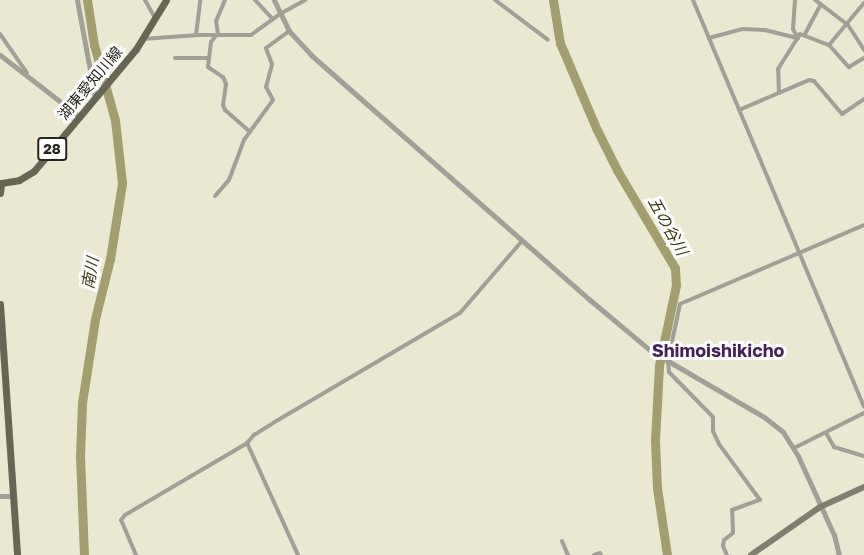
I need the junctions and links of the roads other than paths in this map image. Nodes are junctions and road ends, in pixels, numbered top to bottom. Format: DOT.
graph roads {
  1 [pos="77,0"];
  2 [pos="145,0"];
  3 [pos="166,0"];
  4 [pos="200,0"];
  5 [pos="225,0"];
  6 [pos="255,0"];
  7 [pos="274,0"];
  8 [pos="305,0"];
  9 [pos="495,0"];
  10 [pos="693,0"];
  11 [pos="795,0"];
  12 [pos="815,0"];
  13 [pos="864,3"];
  14 [pos="821,4"];
  15 [pos="280,14"];
  16 [pos="155,18"];
  17 [pos="273,19"];
  18 [pos="848,25"];
  19 [pos="289,31"];
  20 [pos="0,34"];
  21 [pos="805,34"];
  22 [pos="196,35"];
  23 [pos="215,36"];
  24 [pos="709,38"];
  25 [pos="798,38"];
  26 [pos="142,39"];
  27 [pos="548,40"];
  28 [pos="829,45"];
  29 [pos="864,50"];
  30 [pos="0,55"];
  31 [pos="175,58"];
  32 [pos="207,58"];
  33 [pos="864,58"];
  34 [pos="29,76"];
  35 [pos="779,93"];
  36 [pos="98,95"];
  37 [pos="864,99"];
  38 [pos="740,110"];
  39 [pos="80,116"];
  40 [pos="250,132"];
  41 [pos="0,183"];
  42 [pos="0,192"];
  43 [pos="215,196"];
  44 [pos="864,225"];
  45 [pos="522,241"];
  46 [pos="799,253"];
  47 [pos="0,304"];
  48 [pos="668,361"];
  49 [pos="864,406"];
  50 [pos="864,413"];
  51 [pos="826,433"];
  52 [pos="247,443"];
  53 [pos="794,448"];
  54 [pos="864,456"];
  55 [pos="864,487"];
  56 [pos="0,496"];
  57 [pos="14,496"];
  58 [pos="820,507"];
  59 [pos="562,541"];
  60 [pos="17,555"];
  61 [pos="136,555"];
  62 [pos="298,555"];
  63 [pos="568,555"];
  64 [pos="594,555"];
  65 [pos="601,555"];
  66 [pos="727,555"];
  67 [pos="752,555"];
  68 [pos="839,555"];
  1 -- 36 [label="street"];
  2 -- 16 [label="street"];
  3 -- 16 [label="main road, 湖東愛知川線 / 28"];
  4 -- 22 [label="street"];
  5 -- 23 [label="street"];
  6 -- 17 [label="street"];
  7 -- 15 [label="street"];
  8 -- 15 [label="street"];
  9 -- 27 [label="street"];
  10 -- 24 [label="street"];
  11 -- 25 [label="street"];
  12 -- 14 [label="street"];
  13 -- 18 [label="street"];
  14 -- 18 [label="street"];
  14 -- 21 [label="street"];
  15 -- 17 [label="street"];
  15 -- 19 [label="street"];
  16 -- 26 [label="main road, 湖東愛知川線 / 28"];
  17 -- 23 [label="street"];
  18 -- 28 [label="street"];
  18 -- 29 [label="street"];
  19 -- 40 [label="street"];
  19 -- 45 [label="street"];
  20 -- 34 [label="street"];
  21 -- 25 [label="street"];
  21 -- 28 [label="street"];
  22 -- 23 [label="street"];
  22 -- 26 [label="street"];
  23 -- 32 [label="street"];
  24 -- 25 [label="street"];
  24 -- 38 [label="street"];
  25 -- 35 [label="street"];
  26 -- 36 [label="main road, 湖東愛知川線 / 28"];
  28 -- 33 [label="street"];
  30 -- 34 [label="street"];
  31 -- 32 [label="street"];
  32 -- 40 [label="street"];
  34 -- 39 [label="street"];
  35 -- 37 [label="street"];
  35 -- 38 [label="street"];
  36 -- 39 [label="main road, 湖東愛知川線 / 28"];
  38 -- 46 [label="street"];
  39 -- 41 [label="main road, 湖東愛知川線 / 28"];
  40 -- 43 [label="street"];
  41 -- 42 [label="main road, 湖東愛知川線 / 28"];
  44 -- 46 [label="street"];
  45 -- 48 [label="street"];
  45 -- 52 [label="street"];
  46 -- 48 [label="street"];
  46 -- 49 [label="street"];
  47 -- 57 [label="main road"];
  48 -- 53 [label="street"];
  48 -- 66 [label="street"];
  50 -- 51 [label="street"];
  51 -- 53 [label="street"];
  51 -- 54 [label="street"];
  52 -- 61 [label="street"];
  52 -- 62 [label="street"];
  53 -- 58 [label="street"];
  55 -- 58 [label="main road"];
  56 -- 57 [label="street"];
  57 -- 60 [label="main road"];
  58 -- 67 [label="main road"];
  58 -- 68 [label="street"];
  59 -- 63 [label="street"];
  64 -- 65 [label="street"];
}
